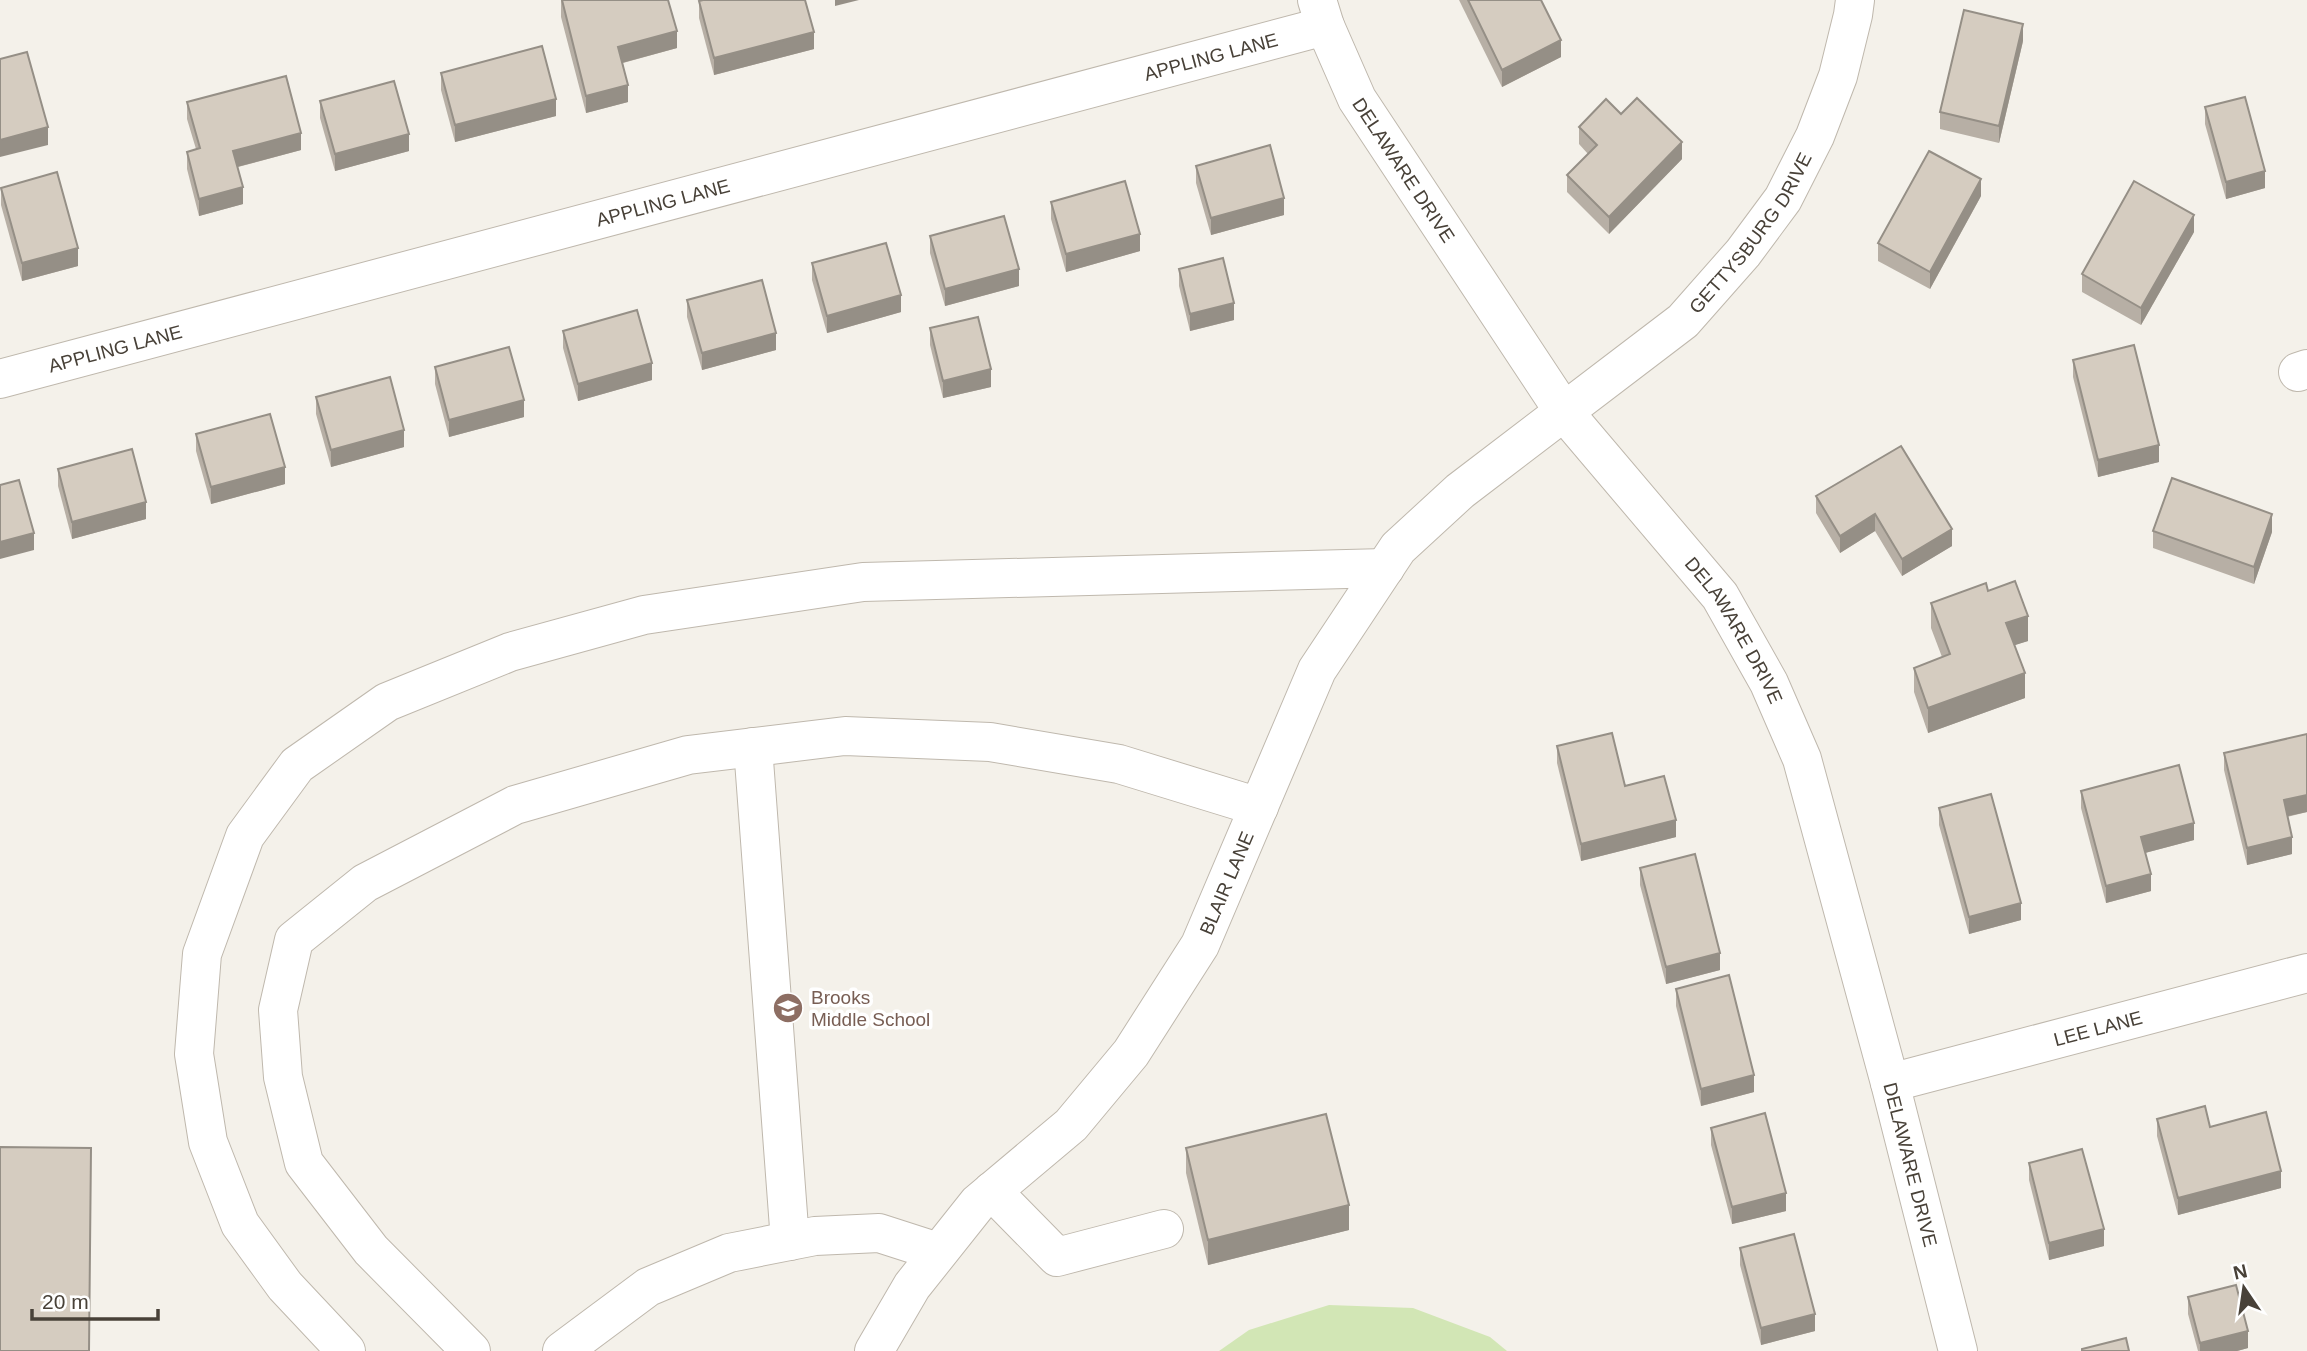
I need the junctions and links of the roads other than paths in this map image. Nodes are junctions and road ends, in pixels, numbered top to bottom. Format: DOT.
graph roads {
  1 [pos="1855,0"];
  2 [pos="1321,13"];
  3 [pos="0,379"];
  4 [pos="1564,412"];
  5 [pos="1385,568"];
  6 [pos="753,747"];
  7 [pos="1259,807"];
  8 [pos="2307,973"];
  9 [pos="1890,1083"];
  10 [pos="992,1191"];
  11 [pos="1164,1229"];
  12 [pos="790,1241"];
  13 [pos="938,1252"];
  14 [pos="346,1351"];
  15 [pos="471,1351"];
  16 [pos="562,1351"];
  17 [pos="874,1351"];
  18 [pos="1958,1351"];
  1 -- 4 [label="street, GETTYSBURG DRIVE"];
  2 -- 3 [label="street, APPLING LANE"];
  2 -- 4 [label="street, DELAWARE DRIVE"];
  4 -- 5 [label="street, BLAIR LANE"];
  4 -- 9 [label="street, DELAWARE DRIVE"];
  5 -- 7 [label="street, BLAIR LANE"];
  5 -- 14 [label="street"];
  6 -- 7 [label="street"];
  6 -- 12 [label="street"];
  6 -- 15 [label="street"];
  7 -- 10 [label="street, BLAIR LANE"];
  8 -- 9 [label="street, LEE LANE"];
  9 -- 18 [label="street, DELAWARE DRIVE"];
  10 -- 11 [label="street"];
  10 -- 13 [label="street, BLAIR LANE"];
  12 -- 13 [label="street"];
  12 -- 16 [label="street"];
  13 -- 17 [label="street, BLAIR LANE"];
}
